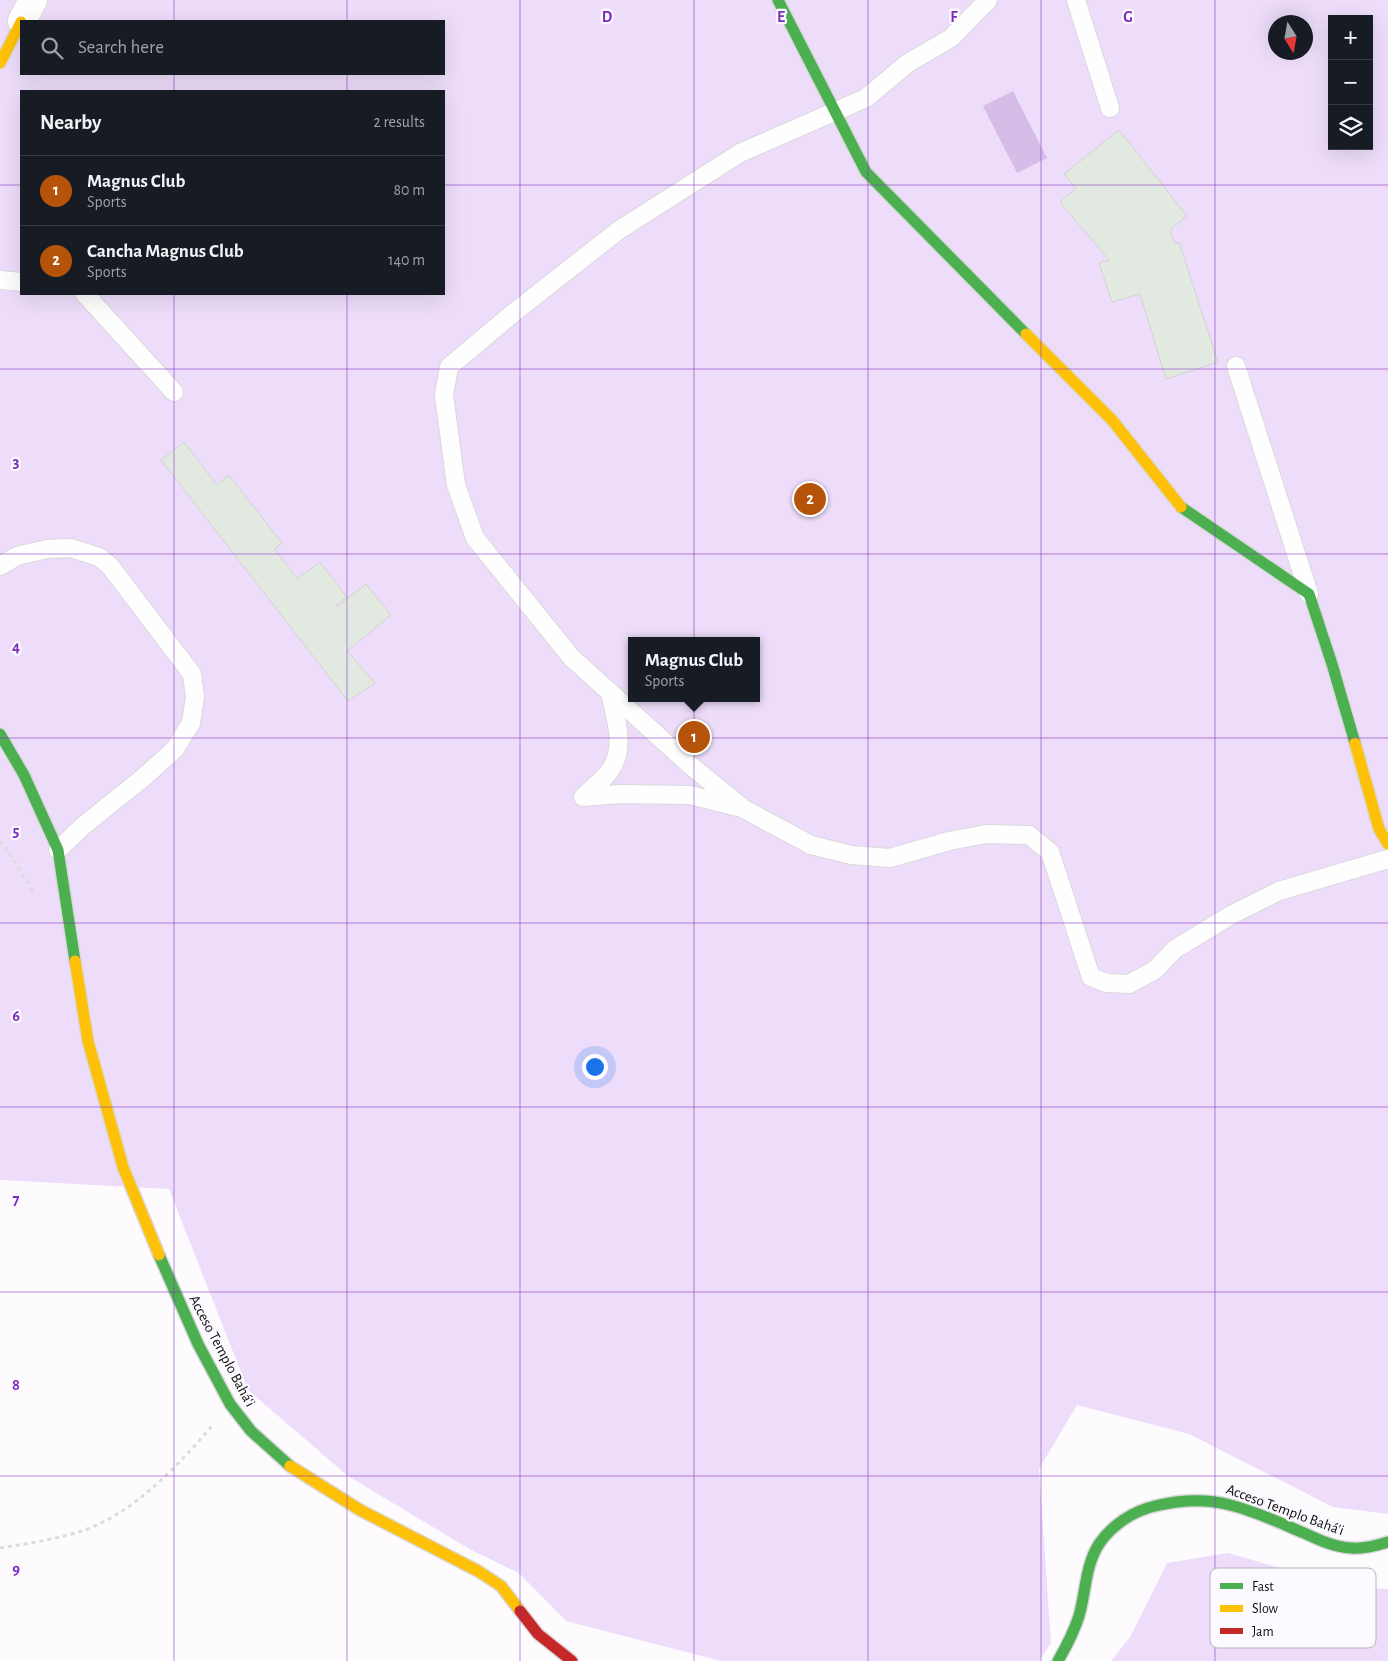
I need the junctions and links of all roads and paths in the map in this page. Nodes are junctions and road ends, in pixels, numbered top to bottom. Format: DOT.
graph roads {
  1 [pos="32,0"];
  2 [pos="778,0"];
  3 [pos="988,0"];
  4 [pos="1076,0"];
  5 [pos="22,20"];
  6 [pos="20,24"];
  7 [pos="0,63"];
  8 [pos="1110,108"];
  9 [pos="834,111"];
  10 [pos="0,280"];
  11 [pos="20,282"];
  12 [pos="86,295"];
  13 [pos="1236,366"];
  14 [pos="174,392"];
  15 [pos="0,566"];
  16 [pos="1309,594"];
  17 [pos="610,692"];
  18 [pos="0,734"];
  19 [pos="744,809"];
  20 [pos="1388,844"];
  21 [pos="58,850"];
  22 [pos="1388,859"];
  23 [pos="230,1404"];
  24 [pos="1388,1542"];
  25 [pos="0,1548"];
  26 [pos="572,1661"];
  27 [pos="1058,1661"];
  1 -- 5 [label="street"];
  2 -- 9 [label="street"];
  3 -- 9 [label="lane"];
  4 -- 8 [label="lane"];
  6 -- 7 [label="street"];
  9 -- 16 [label="street"];
  9 -- 17 [label="lane"];
  10 -- 11 [label="lane"];
  12 -- 14 [label="lane"];
  13 -- 16 [label="lane"];
  15 -- 21 [label="lane"];
  16 -- 20 [label="street"];
  17 -- 19 [label="lane"];
  17 -- 19 [label="lane"];
  18 -- 21 [label="street, Acceso Templo Bahá'i"];
  19 -- 22 [label="lane"];
  21 -- 23 [label="street, Acceso Templo Bahá'i"];
  23 -- 25 [label="path"];
  23 -- 26 [label="street, Acceso Templo Bahá'i"];
  24 -- 27 [label="street, Acceso Templo Bahá'i"];
}
